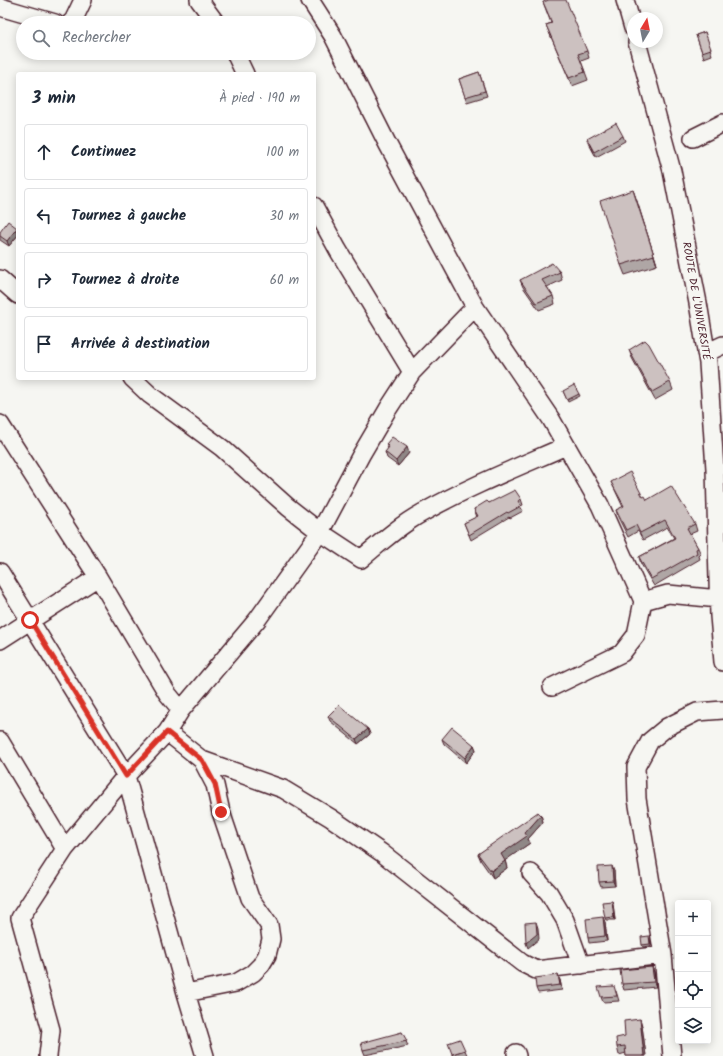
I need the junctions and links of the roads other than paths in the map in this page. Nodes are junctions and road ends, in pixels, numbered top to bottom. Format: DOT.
graph roads {
  1 [pos="83,0"];
  2 [pos="198,0"];
  3 [pos="310,0"];
  4 [pos="625,0"];
  5 [pos="0,7"];
  6 [pos="628,12"];
  7 [pos="30,16"];
  8 [pos="75,16"];
  9 [pos="211,16"];
  10 [pos="639,48"];
  11 [pos="238,60"];
  12 [pos="243,72"];
  13 [pos="723,122"];
  14 [pos="693,138"];
  15 [pos="316,210"];
  16 [pos="0,279"];
  17 [pos="16,293"];
  18 [pos="475,307"];
  19 [pos="723,345"];
  20 [pos="706,353"];
  21 [pos="412,372"];
  22 [pos="134,380"];
  23 [pos="0,424"];
  24 [pos="566,446"];
  25 [pos="320,532"];
  26 [pos="0,572"];
  27 [pos="98,577"];
  28 [pos="719,599"];
  29 [pos="643,601"];
  30 [pos="30,620"];
  31 [pos="0,640"];
  32 [pos="723,662"];
  33 [pos="552,687"];
  34 [pos="181,710"];
  35 [pos="723,710"];
  36 [pos="167,732"];
  37 [pos="0,741"];
  38 [pos="202,760"];
  39 [pos="126,776"];
  40 [pos="65,849"];
  41 [pos="531,873"];
  42 [pos="663,955"];
  43 [pos="581,965"];
  44 [pos="186,993"];
  45 [pos="48,1056"];
  46 [pos="205,1056"];
  47 [pos="672,1056"];
  1 -- 8 [label="street"];
  2 -- 9 [label="street"];
  3 -- 18 [label="street"];
  4 -- 6 [label="street"];
  5 -- 7 [label="street"];
  10 -- 20 [label="street, ROUTE DE L'UNIVERSITÉ"];
  11 -- 12 [label="street"];
  13 -- 14 [label="street"];
  15 -- 21 [label="street"];
  16 -- 17 [label="street"];
  18 -- 21 [label="street"];
  18 -- 24 [label="street"];
  19 -- 20 [label="street"];
  20 -- 28 [label="street, ROUTE DE L'UNIVERSITÉ"];
  21 -- 25 [label="street"];
  22 -- 25 [label="street"];
  23 -- 27 [label="street"];
  24 -- 25 [label="street"];
  24 -- 29 [label="street"];
  25 -- 34 [label="street"];
  26 -- 30 [label="street"];
  27 -- 30 [label="street"];
  27 -- 34 [label="street"];
  28 -- 29 [label="street"];
  28 -- 32 [label="street, ROUTE DE L'UNIVERSITÉ"];
  29 -- 33 [label="street"];
  30 -- 31 [label="street"];
  30 -- 39 [label="street"];
  34 -- 36 [label="street"];
  35 -- 42 [label="street"];
  36 -- 38 [label="street"];
  36 -- 39 [label="street"];
  37 -- 40 [label="street"];
  38 -- 43 [label="street"];
  38 -- 44 [label="street"];
  39 -- 40 [label="street"];
  39 -- 44 [label="street"];
  40 -- 45 [label="street"];
  41 -- 43 [label="street"];
  42 -- 43 [label="street"];
  42 -- 47 [label="street"];
  44 -- 46 [label="street"];
}
